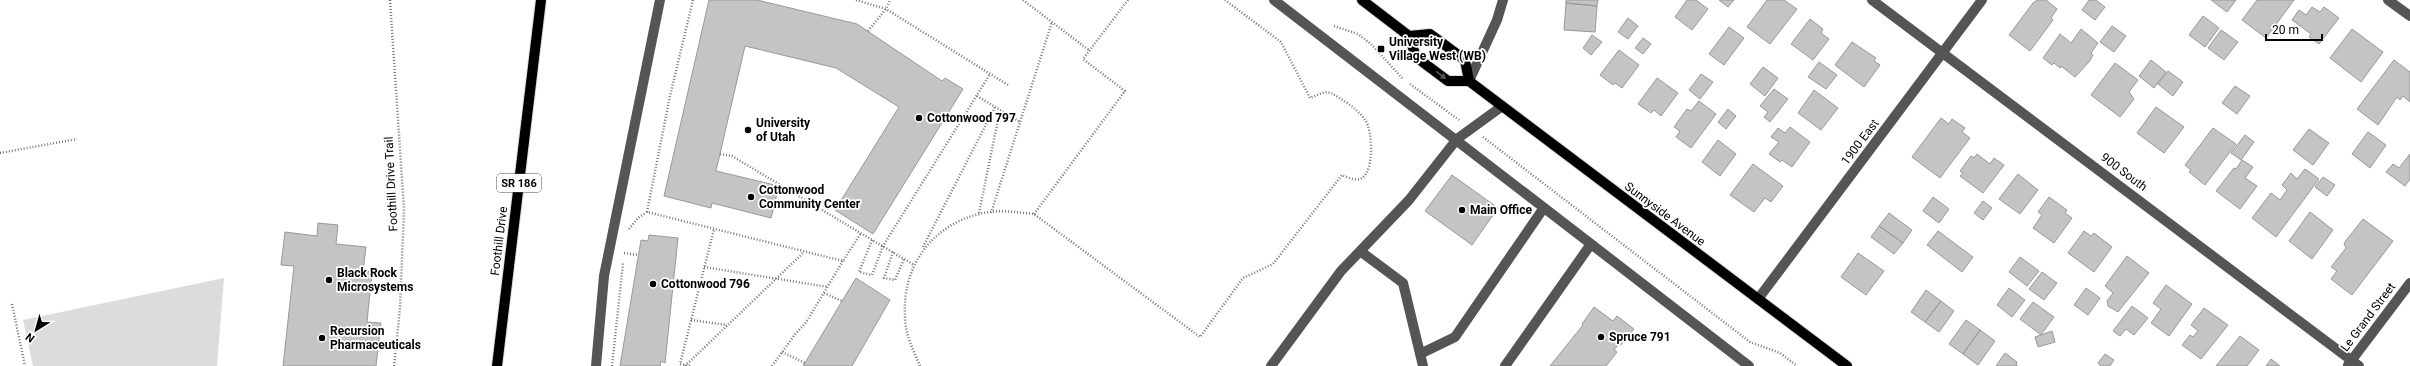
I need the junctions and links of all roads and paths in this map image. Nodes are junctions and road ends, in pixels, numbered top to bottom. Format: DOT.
graph roads {
  1 [pos="390,0"];
  2 [pos="541,0"];
  3 [pos="660,0"];
  4 [pos="693,0"];
  5 [pos="856,0"];
  6 [pos="890,0"];
  7 [pos="1023,0"];
  8 [pos="1128,0"];
  9 [pos="1225,0"];
  10 [pos="1274,0"];
  11 [pos="1362,0"];
  12 [pos="1503,0"];
  13 [pos="1872,0"];
  14 [pos="1982,0"];
  15 [pos="2388,0"];
  16 [pos="886,9"];
  17 [pos="2410,16"];
  18 [pos="1052,22"];
  19 [pos="1331,24"];
  20 [pos="868,31"];
  21 [pos="1409,36"];
  22 [pos="1090,51"];
  23 [pos="1942,52"];
  24 [pos="990,74"];
  25 [pos="1469,81"];
  26 [pos="1008,85"];
  27 [pos="977,96"];
  28 [pos="995,107"];
  29 [pos="1501,107"];
  30 [pos="1000,110"];
  31 [pos="1459,121"];
  32 [pos="1020,122"];
  33 [pos="77,139"];
  34 [pos="1457,139"];
  35 [pos="1485,139"];
  36 [pos="0,153"];
  37 [pos="720,154"];
  38 [pos="1543,209"];
  39 [pos="648,212"];
  40 [pos="991,213"];
  41 [pos="979,214"];
  42 [pos="1034,214"];
  43 [pos="714,228"];
  44 [pos="628,231"];
  45 [pos="861,233"];
  46 [pos="872,240"];
  47 [pos="1591,244"];
  48 [pos="883,246"];
  49 [pos="625,247"];
  50 [pos="922,250"];
  51 [pos="805,251"];
  52 [pos="1360,251"];
  53 [pos="893,252"];
  54 [pos="624,253"];
  55 [pos="638,255"];
  56 [pos="904,259"];
  57 [pos="843,261"];
  58 [pos="914,265"];
  59 [pos="704,267"];
  60 [pos="777,278"];
  61 [pos="2410,283"];
  62 [pos="828,287"];
  63 [pos="824,293"];
  64 [pos="1758,300"];
  65 [pos="842,301"];
  66 [pos="12,304"];
  67 [pos="691,320"];
  68 [pos="727,326"];
  69 [pos="782,352"];
  70 [pos="1420,354"];
  71 [pos="805,363"];
  72 [pos="2353,364"];
  73 [pos="25,366"];
  74 [pos="394,366"];
  75 [pos="497,366"];
  76 [pos="596,366"];
  77 [pos="612,366"];
  78 [pos="685,366"];
  79 [pos="690,366"];
  80 [pos="772,366"];
  81 [pos="920,366"];
  82 [pos="1271,366"];
  83 [pos="1423,366"];
  84 [pos="1505,366"];
  85 [pos="1749,366"];
  86 [pos="1797,366"];
  87 [pos="1847,366"];
  1 -- 74 [label="path, Foothill Drive Trail"];
  2 -- 75 [label="main road, Foothill Drive / SR 186"];
  3 -- 76 [label="street"];
  4 -- 39 [label="path"];
  5 -- 16 [label="path"];
  6 -- 16 [label="path"];
  7 -- 18 [label="path"];
  8 -- 22 [label="path"];
  9 -- 42 [label="path"];
  10 -- 34 [label="street"];
  11 -- 21 [label="main road"];
  12 -- 25 [label="street"];
  13 -- 23 [label="street, 900 South"];
  14 -- 23 [label="street, 1900 East"];
  15 -- 17 [label="street"];
  16 -- 20 [label="path"];
  16 -- 24 [label="path"];
  18 -- 22 [label="path"];
  18 -- 32 [label="path"];
  19 -- 31 [label="path"];
  21 -- 25 [label="main road, one-way"];
  21 -- 25 [label="main road"];
  22 -- 42 [label="path"];
  23 -- 64 [label="street, 1900 East"];
  23 -- 72 [label="street, 900 South"];
  24 -- 26 [label="path"];
  24 -- 27 [label="path"];
  25 -- 29 [label="main road, Sunnyside Avenue"];
  27 -- 28 [label="path"];
  27 -- 48 [label="path"];
  28 -- 30 [label="path"];
  28 -- 50 [label="path"];
  29 -- 34 [label="street"];
  29 -- 64 [label="main road, Sunnyside Avenue"];
  30 -- 32 [label="path"];
  30 -- 41 [label="path"];
  32 -- 40 [label="path"];
  33 -- 36 [label="path"];
  34 -- 38 [label="street"];
  34 -- 52 [label="street"];
  35 -- 86 [label="path"];
  37 -- 45 [label="path"];
  38 -- 47 [label="street"];
  38 -- 70 [label="street"];
  39 -- 43 [label="path"];
  39 -- 44 [label="path"];
  40 -- 41 [label="path"];
  40 -- 42 [label="path"];
  41 -- 50 [label="path"];
  43 -- 51 [label="path"];
  43 -- 59 [label="path"];
  45 -- 46 [label="path"];
  45 -- 57 [label="path"];
  46 -- 48 [label="path"];
  46 -- 48 [label="path"];
  47 -- 84 [label="street"];
  47 -- 85 [label="street"];
  48 -- 53 [label="path"];
  49 -- 54 [label="path"];
  50 -- 58 [label="path"];
  51 -- 57 [label="path"];
  51 -- 60 [label="path"];
  52 -- 70 [label="street"];
  52 -- 82 [label="street"];
  53 -- 56 [label="path"];
  53 -- 56 [label="path"];
  54 -- 55 [label="path"];
  54 -- 77 [label="path"];
  56 -- 58 [label="path"];
  57 -- 62 [label="path"];
  58 -- 81 [label="path"];
  59 -- 60 [label="path"];
  59 -- 67 [label="path"];
  60 -- 62 [label="path"];
  60 -- 68 [label="path"];
  61 -- 72 [label="street, Le Grand Street"];
  62 -- 63 [label="path"];
  63 -- 65 [label="path"];
  63 -- 69 [label="path"];
  64 -- 87 [label="main road, Sunnyside Avenue"];
  66 -- 73 [label="path"];
  67 -- 68 [label="path"];
  67 -- 78 [label="path"];
  68 -- 78 [label="path"];
  69 -- 71 [label="path"];
  69 -- 80 [label="path"];
  70 -- 83 [label="street"];
  78 -- 79 [label="path"];
}
